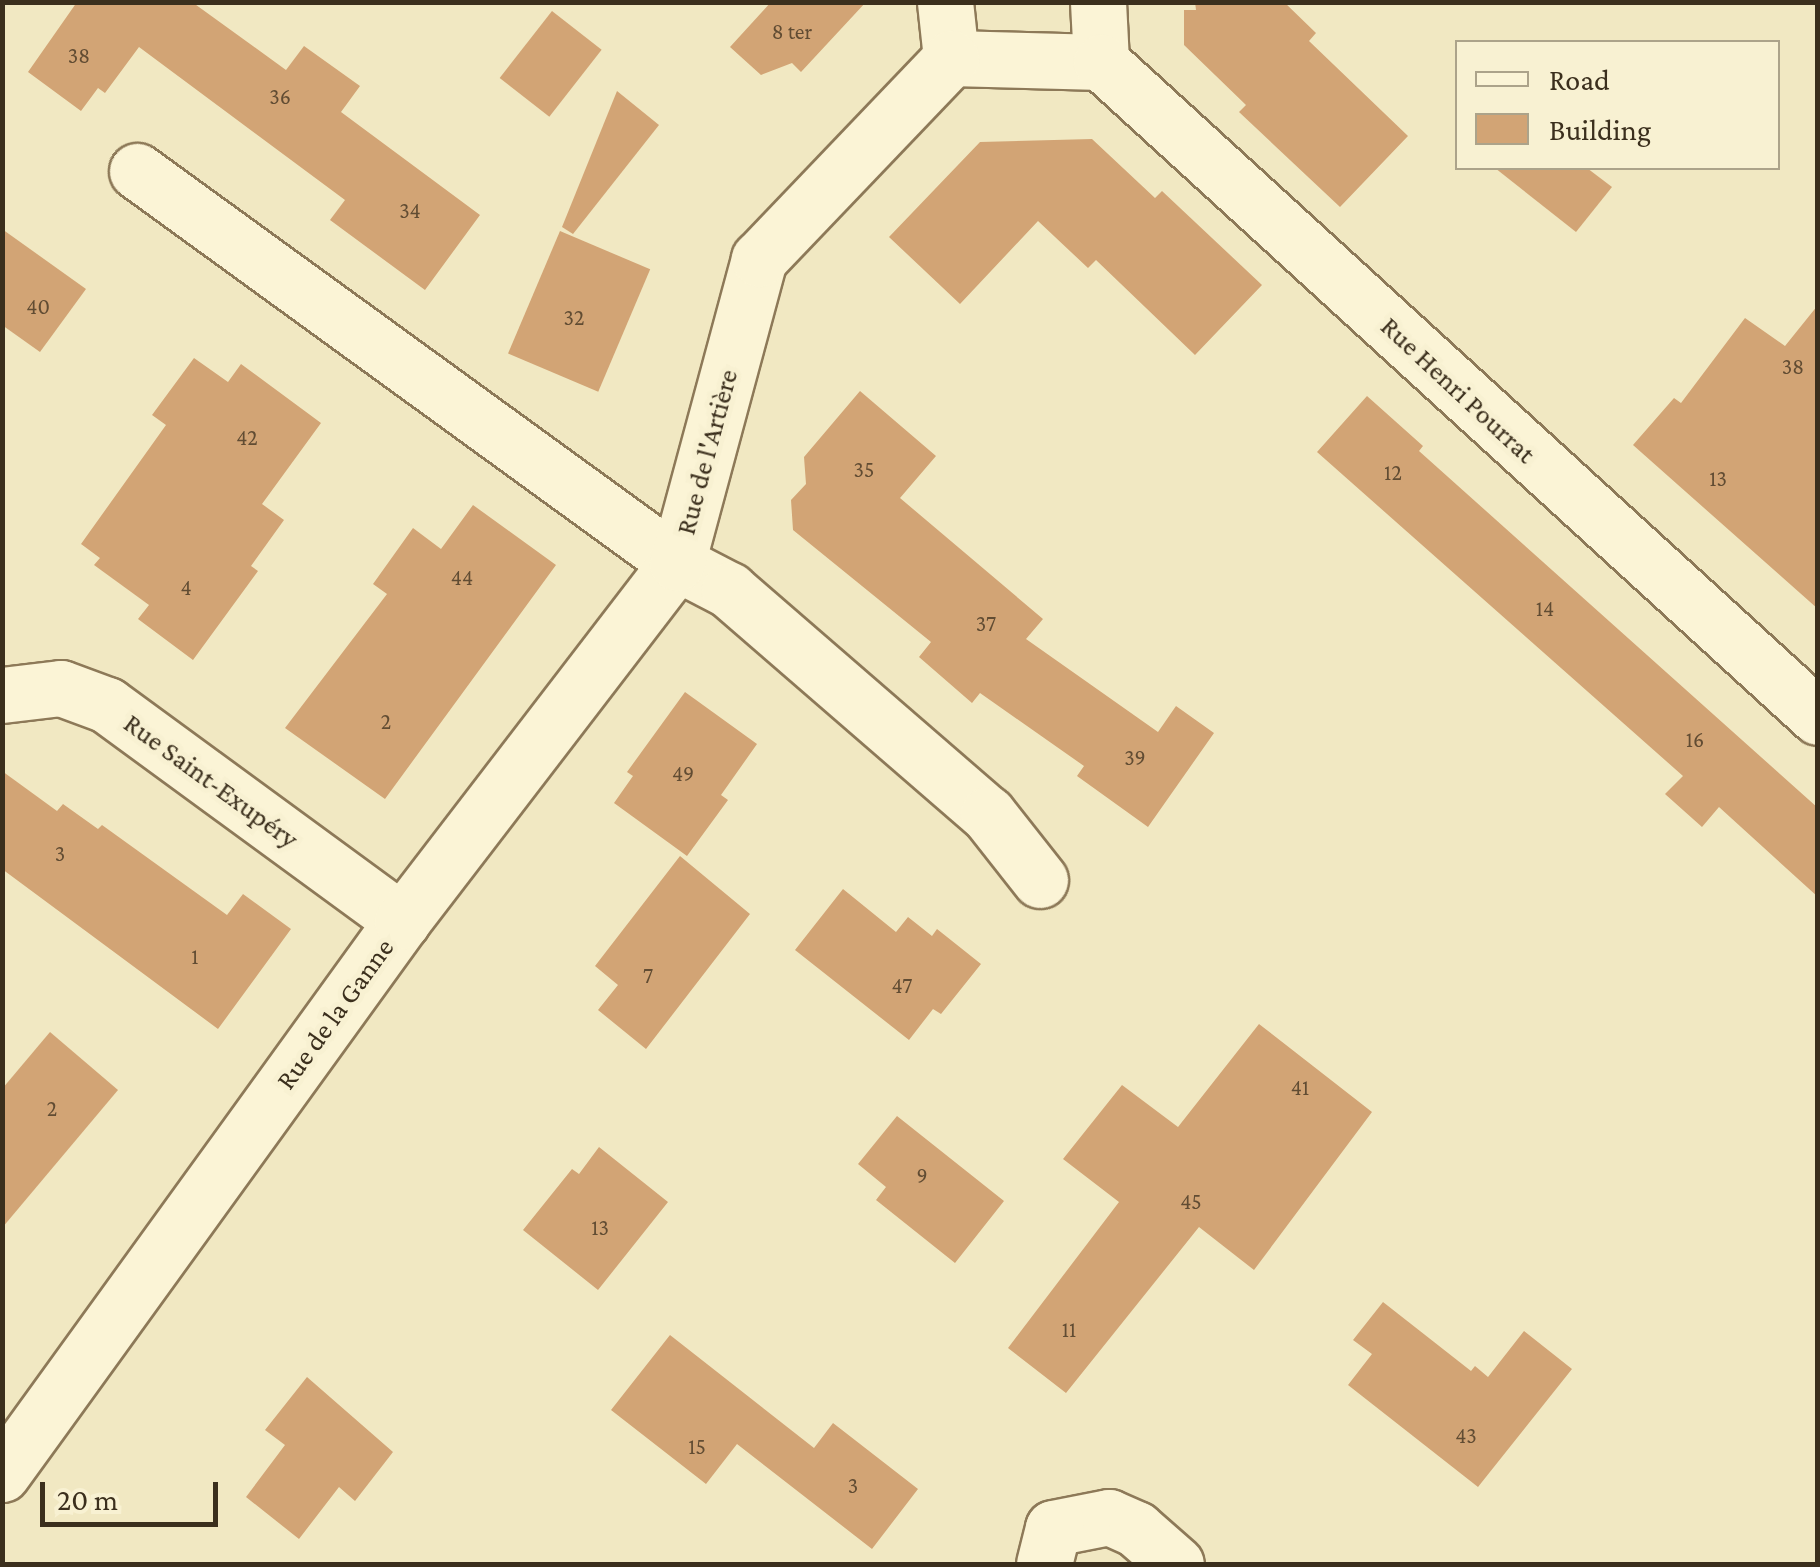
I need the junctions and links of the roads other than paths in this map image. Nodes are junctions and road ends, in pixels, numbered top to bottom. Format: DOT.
graph roads {
  1 [pos="945,2"];
  2 [pos="1098,2"];
  3 [pos="951,58"];
  4 [pos="1101,62"];
  5 [pos="136,171"];
  6 [pos="678,562"];
  7 [pos="2,695"];
  8 [pos="1818,717"];
  9 [pos="1040,880"];
  10 [pos="402,921"];
  11 [pos="2,1474"];
  12 [pos="1044,1564"];
  13 [pos="1176,1564"];
  1 -- 3 [label="street"];
  2 -- 4 [label="street"];
  3 -- 4 [label="street"];
  3 -- 6 [label="street, Rue de l'Artière"];
  4 -- 8 [label="street, Rue Henri Pourrat"];
  5 -- 6 [label="street"];
  6 -- 9 [label="street, Rue de l'Artière"];
  6 -- 10 [label="street, Rue de la Ganne"];
  7 -- 10 [label="street, Rue Saint-Exupéry"];
  10 -- 11 [label="street, Rue de la Ganne"];
  12 -- 13 [label="street"];
}
